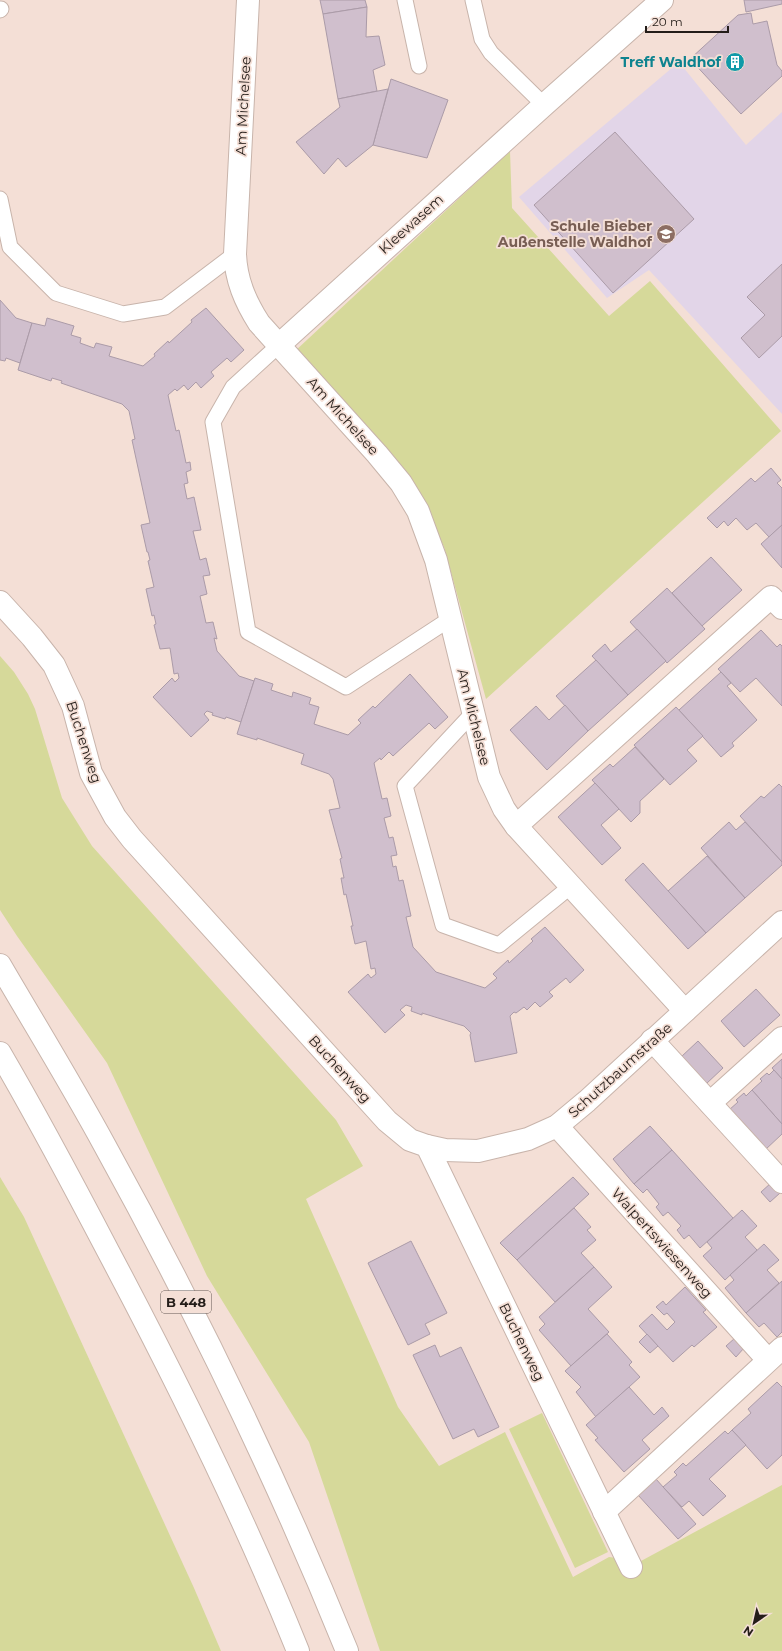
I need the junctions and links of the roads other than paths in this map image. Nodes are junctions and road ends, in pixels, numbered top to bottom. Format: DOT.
graph roads {
  1 [pos="248,0"];
  2 [pos="405,0"];
  3 [pos="473,0"];
  4 [pos="662,0"];
  5 [pos="418,66"];
  6 [pos="544,105"];
  7 [pos="0,199"];
  8 [pos="235,254"];
  9 [pos="279,345"];
  10 [pos="0,602"];
  11 [pos="782,608"];
  12 [pos="450,619"];
  13 [pos="473,713"];
  14 [pos="516,826"];
  15 [pos="571,886"];
  16 [pos="782,922"];
  17 [pos="0,965"];
  18 [pos="685,1011"];
  19 [pos="782,1038"];
  20 [pos="652,1040"];
  21 [pos="0,1053"];
  22 [pos="710,1103"];
  23 [pos="557,1126"];
  24 [pos="427,1146"];
  25 [pos="782,1182"];
  26 [pos="775,1354"];
  27 [pos="604,1512"];
  28 [pos="630,1567"];
  29 [pos="298,1651"];
  30 [pos="347,1651"];
  1 -- 8 [label="street, Am Michelsee"];
  2 -- 5 [label="lane"];
  3 -- 6 [label="lane"];
  4 -- 6 [label="street, Kleewasem"];
  6 -- 9 [label="street, Kleewasem"];
  7 -- 8 [label="lane"];
  8 -- 9 [label="street, Am Michelsee"];
  9 -- 12 [label="street, Am Michelsee"];
  9 -- 12 [label="lane"];
  10 -- 24 [label="street, Buchenweg"];
  11 -- 14 [label="street"];
  12 -- 13 [label="street, Am Michelsee"];
  13 -- 14 [label="street, Am Michelsee"];
  13 -- 15 [label="lane"];
  14 -- 15 [label="street, Am Michelsee"];
  15 -- 18 [label="street, Am Michelsee"];
  16 -- 18 [label="street, Schutzbaumstraße"];
  17 -- 30 [label="street, B 448"];
  18 -- 20 [label="street, Schutzbaumstraße"];
  19 -- 22 [label="street"];
  20 -- 22 [label="street"];
  20 -- 23 [label="street, Schutzbaumstraße"];
  21 -- 29 [label="street, B 448"];
  22 -- 25 [label="street"];
  23 -- 24 [label="street, Schutzbaumstraße"];
  23 -- 26 [label="street, Walpertswiesenweg"];
  24 -- 27 [label="street, Buchenweg"];
  26 -- 27 [label="street, Walpertswiesenweg"];
  27 -- 28 [label="street, Buchenweg"];
}
